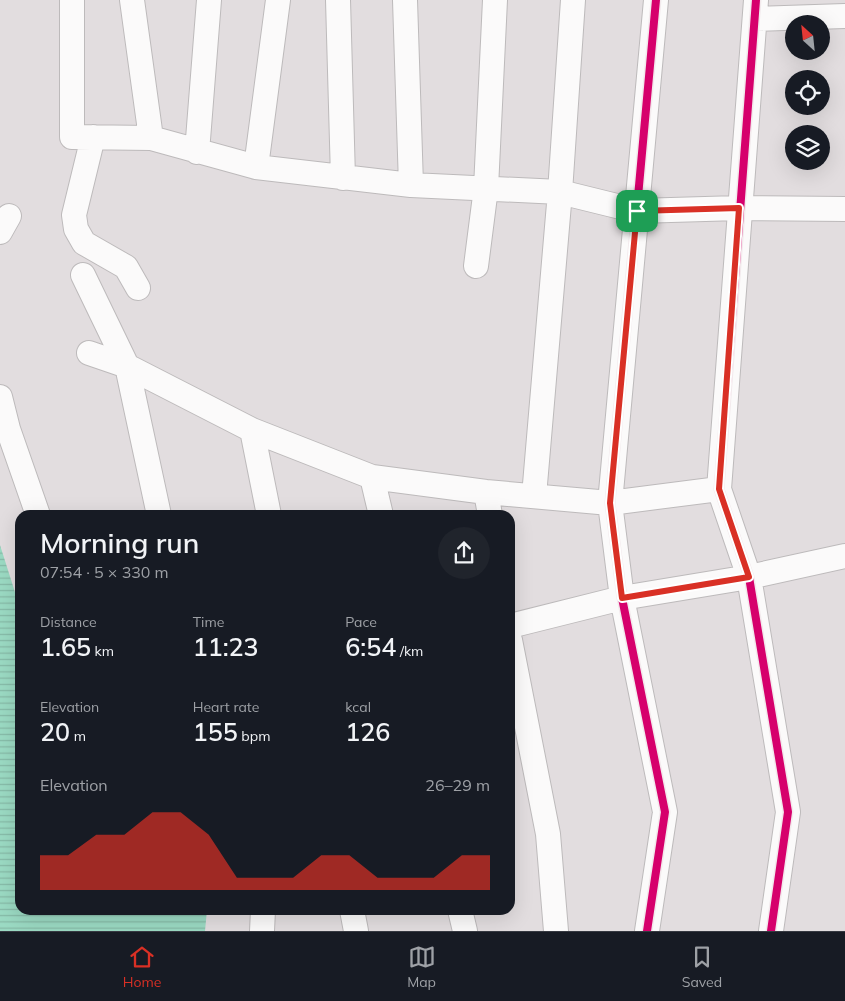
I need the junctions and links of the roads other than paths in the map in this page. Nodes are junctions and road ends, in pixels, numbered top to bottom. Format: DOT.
graph roads {
  1 [pos="72,0"];
  2 [pos="132,0"];
  3 [pos="209,0"];
  4 [pos="278,0"];
  5 [pos="338,0"];
  6 [pos="405,0"];
  7 [pos="495,0"];
  8 [pos="573,0"];
  9 [pos="656,0"];
  10 [pos="755,10"];
  11 [pos="845,16"];
  12 [pos="93,137"];
  13 [pos="151,138"];
  14 [pos="196,152"];
  15 [pos="256,167"];
  16 [pos="343,178"];
  17 [pos="411,185"];
  18 [pos="486,188"];
  19 [pos="560,192"];
  20 [pos="739,208"];
  21 [pos="845,209"];
  22 [pos="637,211"];
  23 [pos="476,266"];
  24 [pos="83,276"];
  25 [pos="138,288"];
  26 [pos="88,353"];
  27 [pos="127,366"];
  28 [pos="0,397"];
  29 [pos="252,430"];
  30 [pos="372,477"];
  31 [pos="719,489"];
  32 [pos="534,496"];
  33 [pos="610,503"];
  34 [pos="488,504"];
  35 [pos="36,510"];
  36 [pos="159,510"];
  37 [pos="267,510"];
  38 [pos="380,510"];
  39 [pos="845,556"];
  40 [pos="749,577"];
  41 [pos="622,598"];
  42 [pos="515,625"];
  43 [pos="515,666"];
  44 [pos="263,915"];
  45 [pos="353,915"];
  46 [pos="461,915"];
  47 [pos="262,931"];
  48 [pos="356,931"];
  49 [pos="465,931"];
  50 [pos="556,931"];
  51 [pos="646,931"];
  52 [pos="771,931"];
  1 -- 12 [label="street"];
  2 -- 13 [label="street"];
  3 -- 14 [label="street"];
  4 -- 15 [label="street"];
  5 -- 16 [label="street"];
  6 -- 17 [label="street"];
  7 -- 18 [label="street"];
  8 -- 19 [label="street"];
  9 -- 22 [label="street"];
  10 -- 11 [label="street"];
  10 -- 20 [label="street"];
  12 -- 13 [label="street"];
  12 -- 25 [label="street"];
  13 -- 14 [label="street"];
  14 -- 15 [label="street"];
  15 -- 16 [label="street"];
  16 -- 17 [label="street"];
  17 -- 18 [label="street"];
  18 -- 19 [label="street"];
  18 -- 23 [label="street"];
  19 -- 22 [label="street"];
  19 -- 32 [label="street"];
  20 -- 21 [label="street"];
  20 -- 22 [label="street"];
  20 -- 31 [label="street"];
  22 -- 33 [label="street"];
  24 -- 27 [label="street"];
  26 -- 27 [label="street"];
  27 -- 29 [label="street"];
  27 -- 36 [label="street"];
  28 -- 35 [label="street"];
  29 -- 30 [label="street"];
  29 -- 37 [label="street"];
  30 -- 34 [label="street"];
  30 -- 38 [label="street"];
  31 -- 33 [label="street"];
  31 -- 40 [label="street"];
  32 -- 33 [label="street"];
  32 -- 34 [label="street"];
  33 -- 41 [label="street"];
  39 -- 40 [label="street"];
  40 -- 41 [label="street"];
  40 -- 52 [label="street"];
  41 -- 42 [label="street"];
  41 -- 51 [label="street"];
  43 -- 50 [label="street"];
  44 -- 47 [label="street"];
  45 -- 48 [label="street"];
  46 -- 49 [label="street"];
}
